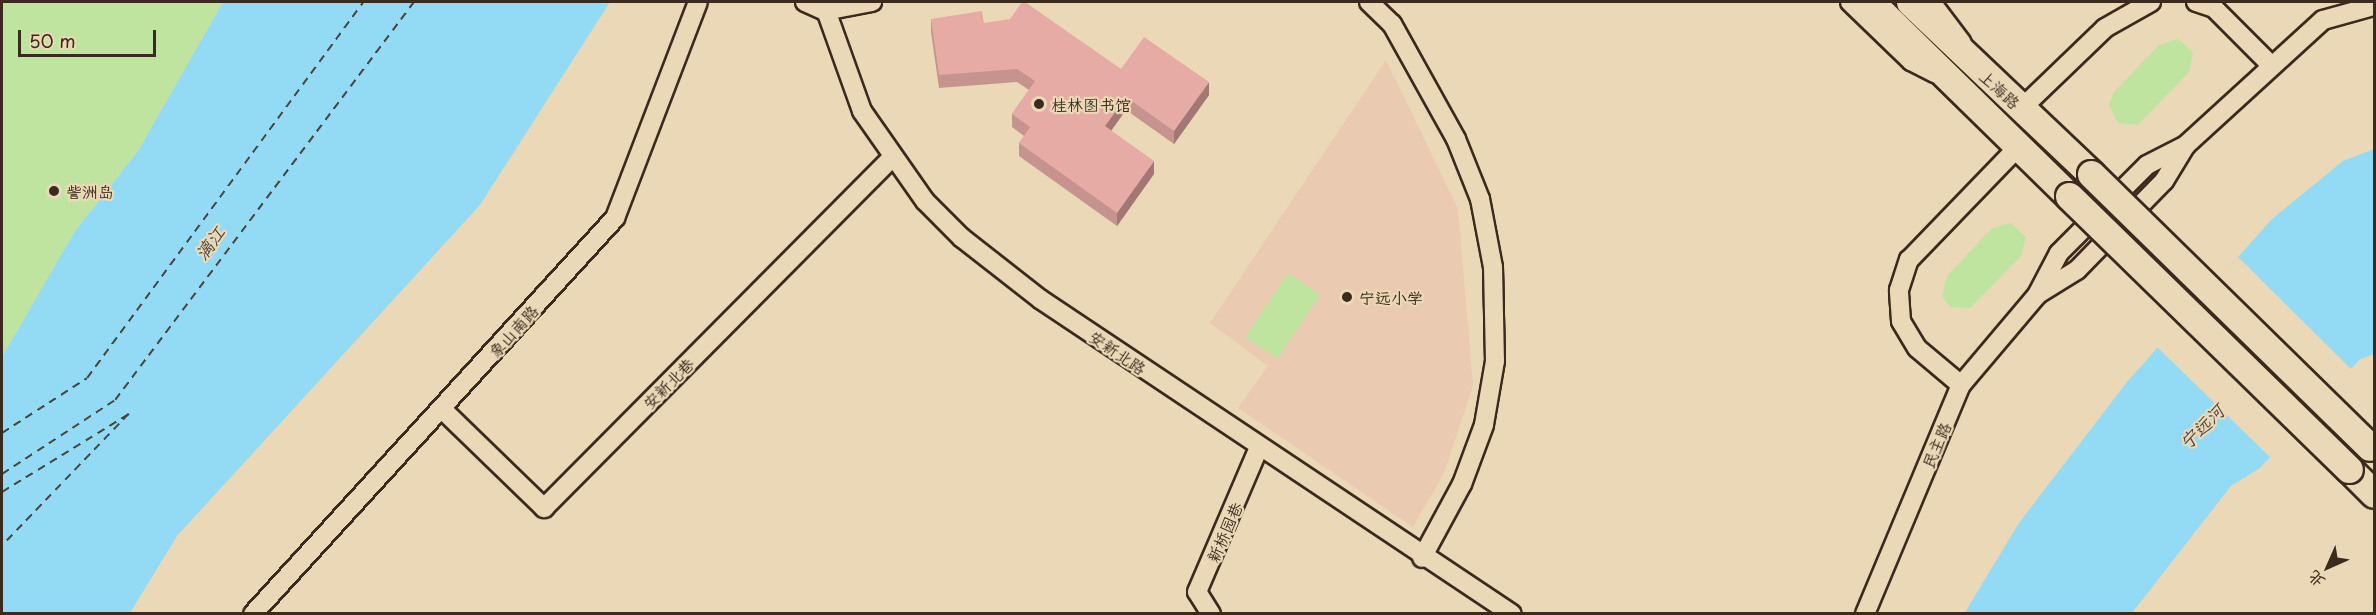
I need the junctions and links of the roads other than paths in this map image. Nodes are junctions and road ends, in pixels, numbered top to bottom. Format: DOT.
graph roads {
  1 [pos="698,2"];
  2 [pos="805,2"];
  3 [pos="872,2"];
  4 [pos="1369,2"];
  5 [pos="1850,2"];
  6 [pos="1871,2"];
  7 [pos="1910,2"];
  8 [pos="1930,2"];
  9 [pos="2151,2"];
  10 [pos="2196,2"];
  11 [pos="824,6"];
  12 [pos="2374,6"];
  13 [pos="2271,65"];
  14 [pos="1966,75"];
  15 [pos="2022,108"];
  16 [pos="2186,145"];
  17 [pos="2019,146"];
  18 [pos="891,158"];
  19 [pos="2037,295"];
  20 [pos="1961,386"];
  21 [pos="443,410"];
  22 [pos="1258,447"];
  23 [pos="2372,449"];
  24 [pos="2374,494"];
  25 [pos="1422,558"];
  26 [pos="253,614"];
  27 [pos="1211,614"];
  28 [pos="1512,614"];
  29 [pos="1865,614"];
  1 -- 21 [label="street, 象山南路"];
  2 -- 11 [label="street"];
  3 -- 11 [label="street"];
  4 -- 25 [label="street"];
  5 -- 14 [label="street"];
  6 -- 14 [label="highway, 上海路"];
  7 -- 14 [label="highway, 上海路"];
  8 -- 14 [label="street"];
  9 -- 15 [label="street"];
  10 -- 13 [label="street"];
  11 -- 18 [label="street, 安新北路"];
  12 -- 13 [label="street"];
  13 -- 16 [label="street"];
  14 -- 15 [label="highway, 上海路"];
  14 -- 17 [label="highway"];
  15 -- 23 [label="highway, 上海路, bridge"];
  16 -- 19 [label="street"];
  16 -- 19 [label="street"];
  17 -- 20 [label="street"];
  17 -- 24 [label="highway, bridge"];
  18 -- 21 [label="street, 安新北巷"];
  18 -- 22 [label="street, 安新北路"];
  19 -- 20 [label="street, 民主路"];
  20 -- 29 [label="street, 民主路"];
  21 -- 26 [label="street, 象山南路"];
  22 -- 25 [label="street, 安新北路"];
  22 -- 27 [label="street, 新桥园巷"];
  25 -- 28 [label="street, 安新北路"];
}
